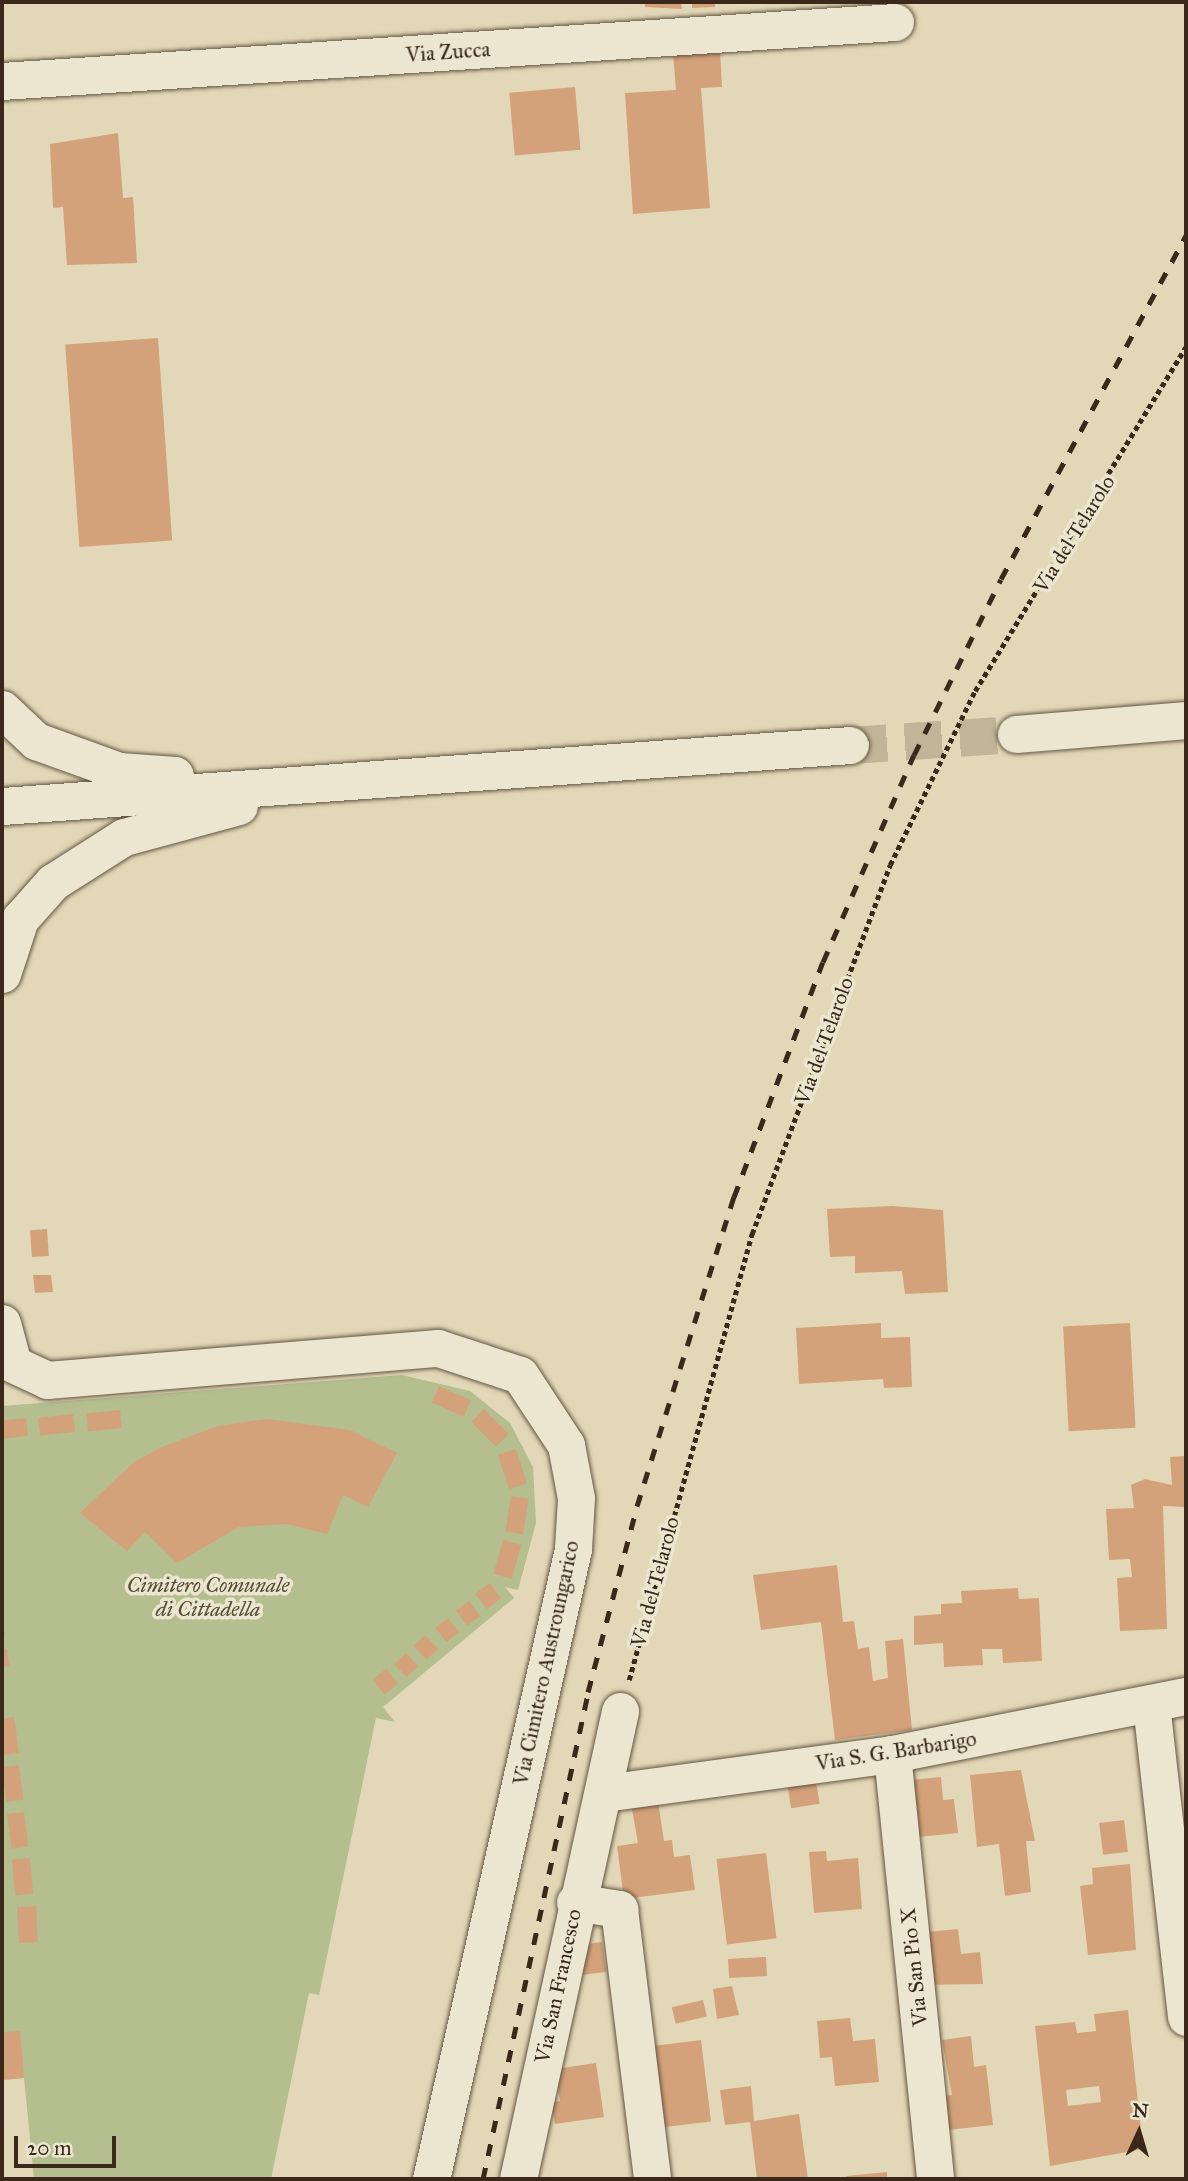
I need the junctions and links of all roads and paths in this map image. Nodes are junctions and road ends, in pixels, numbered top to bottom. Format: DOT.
graph roads {
  1 [pos="895,22"];
  2 [pos="2,81"];
  3 [pos="1186,347"];
  4 [pos="2,709"];
  5 [pos="1186,720"];
  6 [pos="1016,734"];
  7 [pos="850,745"];
  8 [pos="319,785"];
  9 [pos="2,806"];
  10 [pos="2,974"];
  11 [pos="2,1323"];
  12 [pos="1186,1696"];
  13 [pos="1151,1704"];
  14 [pos="620,1711"];
  15 [pos="892,1754"];
  16 [pos="604,1794"];
  17 [pos="575,1902"];
  18 [pos="1186,2017"];
  19 [pos="431,2179"];
  20 [pos="518,2179"];
  21 [pos="652,2179"];
  22 [pos="935,2179"];
  1 -- 2 [label="street, Via Zucca"];
  3 -- 14 [label="path, Via del Telarolo"];
  4 -- 8 [label="street"];
  5 -- 6 [label="street"];
  7 -- 8 [label="street"];
  8 -- 9 [label="street"];
  8 -- 10 [label="street"];
  11 -- 19 [label="street, Via Cimitero Austroungarico"];
  12 -- 13 [label="street, Via S. G. Barbarigo"];
  13 -- 15 [label="street, Via S. G. Barbarigo"];
  13 -- 18 [label="street"];
  14 -- 16 [label="street"];
  15 -- 16 [label="street, Via S. G. Barbarigo"];
  15 -- 22 [label="street, Via San Pio X"];
  16 -- 17 [label="street, Via San Francesco"];
  17 -- 20 [label="street, Via San Francesco"];
  17 -- 21 [label="street"];
}
